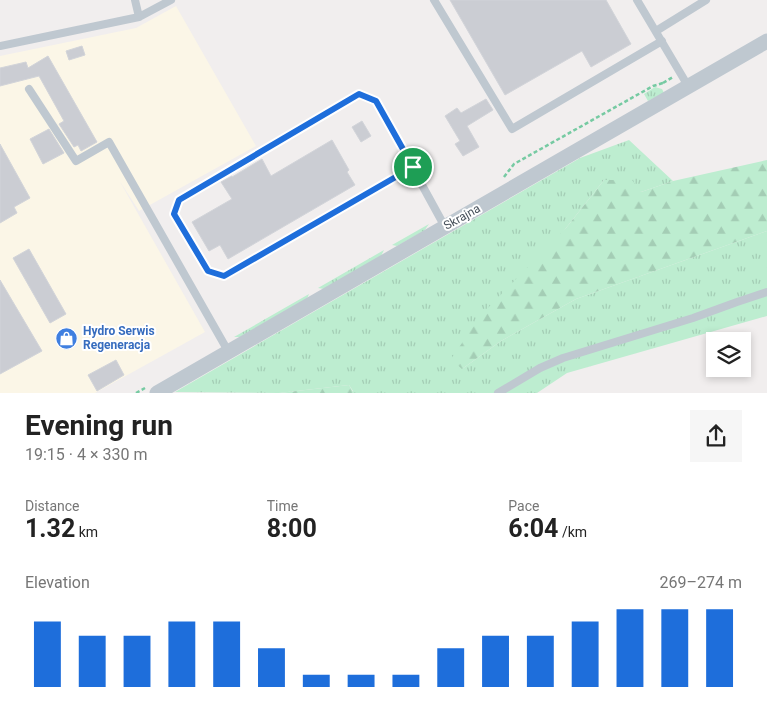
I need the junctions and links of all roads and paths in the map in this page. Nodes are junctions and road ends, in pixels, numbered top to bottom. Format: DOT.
graph roads {
  1 [pos="135,0"];
  2 [pos="172,0"];
  3 [pos="434,0"];
  4 [pos="637,0"];
  5 [pos="706,0"];
  6 [pos="139,17"];
  7 [pos="656,31"];
  8 [pos="662,41"];
  9 [pos="767,41"];
  10 [pos="0,46"];
  11 [pos="688,86"];
  12 [pos="29,89"];
  13 [pos="413,167"];
  14 [pos="445,226"];
  15 [pos="767,292"];
  16 [pos="228,351"];
  17 [pos="157,393"];
  18 [pos="498,393"];
  1 -- 6 [label="lane"];
  2 -- 6 [label="lane"];
  3 -- 8 [label="lane"];
  4 -- 7 [label="lane"];
  5 -- 7 [label="lane"];
  6 -- 10 [label="lane"];
  7 -- 8 [label="lane"];
  8 -- 11 [label="lane"];
  9 -- 11 [label="street, Skrajna"];
  11 -- 14 [label="street, Skrajna"];
  12 -- 16 [label="lane"];
  13 -- 13 [label="lane"];
  13 -- 14 [label="lane"];
  14 -- 16 [label="street, Skrajna"];
  15 -- 18 [label="lane"];
  16 -- 17 [label="street, Skrajna"];
}
